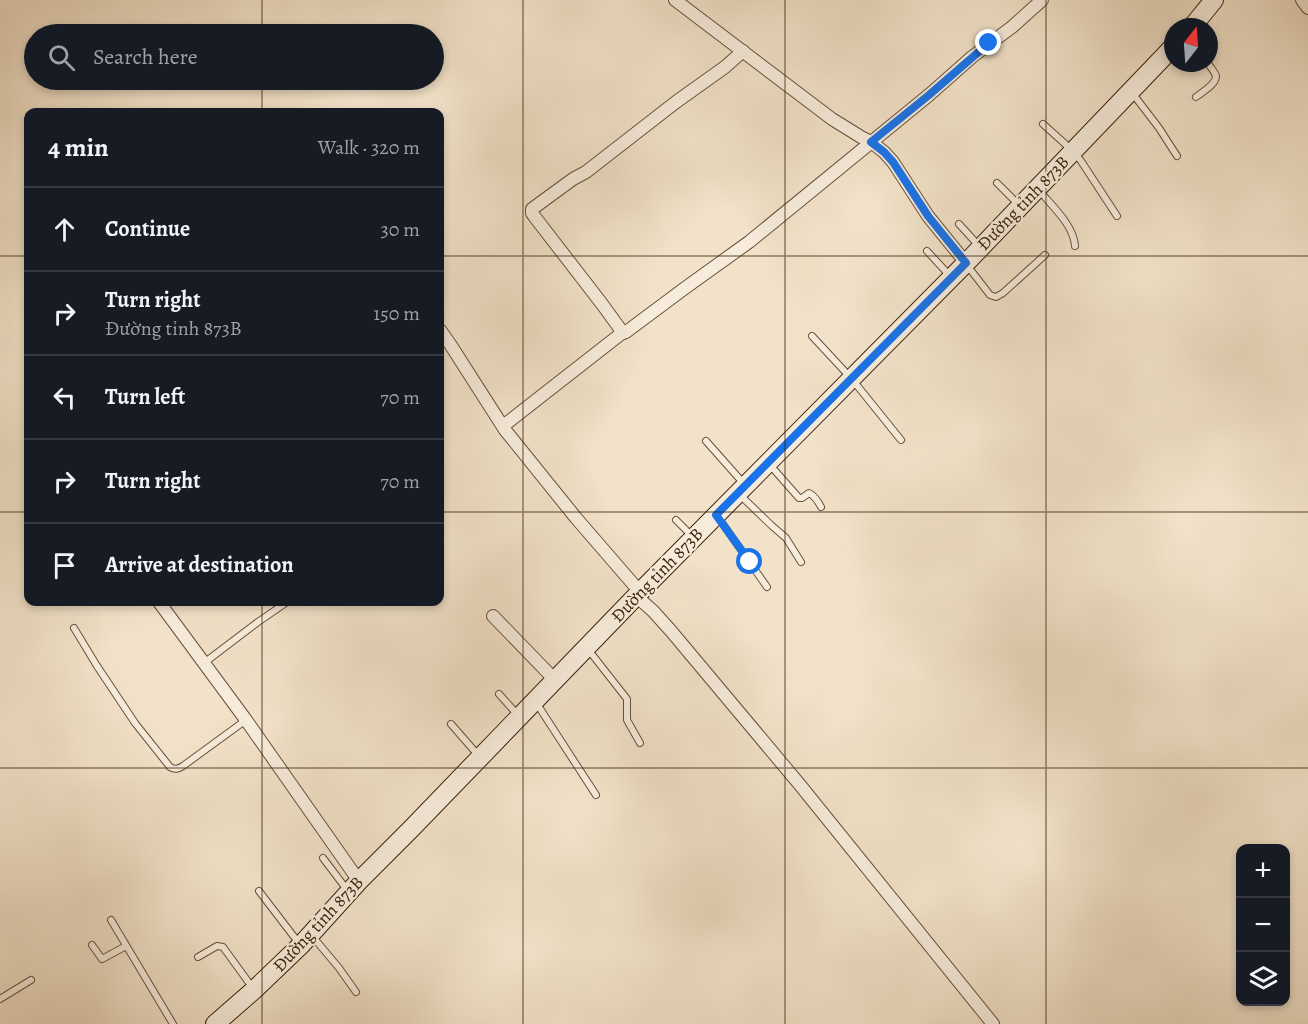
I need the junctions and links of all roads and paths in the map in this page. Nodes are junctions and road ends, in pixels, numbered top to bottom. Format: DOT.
graph roads {
  1 [pos="675,0"];
  2 [pos="1042,0"];
  3 [pos="1215,0"];
  4 [pos="1302,0"];
  5 [pos="1308,9"];
  6 [pos="1200,18"];
  7 [pos="743,51"];
  8 [pos="1164,56"];
  9 [pos="1214,72"];
  10 [pos="1131,91"];
  11 [pos="1196,97"];
  12 [pos="1043,124"];
  13 [pos="871,142"];
  14 [pos="1073,152"];
  15 [pos="1177,156"];
  16 [pos="997,183"];
  17 [pos="1037,189"];
  18 [pos="1020,206"];
  19 [pos="1117,216"];
  20 [pos="958,224"];
  21 [pos="1075,246"];
  22 [pos="981,247"];
  23 [pos="927,251"];
  24 [pos="1045,255"];
  25 [pos="966,263"];
  26 [pos="951,278"];
  27 [pos="622,333"];
  28 [pos="444,336"];
  29 [pos="812,336"];
  30 [pos="851,378"];
  31 [pos="503,426"];
  32 [pos="901,440"];
  33 [pos="706,441"];
  34 [pos="768,463"];
  35 [pos="742,489"];
  36 [pos="822,507"];
  37 [pos="716,515"];
  38 [pos="676,520"];
  39 [pos="693,538"];
  40 [pos="801,562"];
  41 [pos="767,587"];
  42 [pos="638,594"];
  43 [pos="162,606"];
  44 [pos="281,606"];
  45 [pos="493,616"];
  46 [pos="74,628"];
  47 [pos="587,647"];
  48 [pos="204,663"];
  49 [pos="555,680"];
  50 [pos="500,694"];
  51 [pos="535,701"];
  52 [pos="520,717"];
  53 [pos="246,720"];
  54 [pos="451,724"];
  55 [pos="640,743"];
  56 [pos="480,758"];
  57 [pos="596,795"];
  58 [pos="323,858"];
  59 [pos="354,886"];
  60 [pos="259,891"];
  61 [pos="111,920"];
  62 [pos="306,940"];
  63 [pos="92,945"];
  64 [pos="126,946"];
  65 [pos="198,957"];
  66 [pos="31,980"];
  67 [pos="254,990"];
  68 [pos="356,992"];
  69 [pos="0,999"];
  70 [pos="173,1024"];
  71 [pos="215,1024"];
  72 [pos="993,1024"];
  1 -- 7 [label="street"];
  2 -- 13 [label="street"];
  3 -- 6 [label="main road"];
  4 -- 5 [label="street"];
  7 -- 13 [label="street"];
  7 -- 27 [label="street"];
  8 -- 10 [label="main road, Đường tỉnh 873B"];
  9 -- 11 [label="lane"];
  10 -- 14 [label="main road, Đường tỉnh 873B"];
  10 -- 15 [label="lane"];
  12 -- 14 [label="lane"];
  13 -- 25 [label="street"];
  13 -- 27 [label="street"];
  14 -- 17 [label="main road, Đường tỉnh 873B"];
  14 -- 19 [label="lane"];
  16 -- 18 [label="lane"];
  17 -- 18 [label="main road, Đường tỉnh 873B"];
  17 -- 21 [label="lane"];
  18 -- 22 [label="main road, Đường tỉnh 873B"];
  20 -- 22 [label="lane"];
  22 -- 25 [label="main road, Đường tỉnh 873B"];
  23 -- 26 [label="lane"];
  24 -- 25 [label="lane"];
  25 -- 26 [label="main road, Đường tỉnh 873B"];
  26 -- 30 [label="main road, Đường tỉnh 873B"];
  27 -- 31 [label="street"];
  28 -- 31 [label="street"];
  29 -- 30 [label="lane"];
  30 -- 32 [label="lane"];
  30 -- 34 [label="main road, Đường tỉnh 873B"];
  31 -- 42 [label="street"];
  33 -- 35 [label="lane"];
  34 -- 35 [label="main road, Đường tỉnh 873B"];
  34 -- 36 [label="lane"];
  35 -- 37 [label="main road, Đường tỉnh 873B"];
  35 -- 40 [label="lane"];
  37 -- 39 [label="main road, Đường tỉnh 873B"];
  37 -- 41 [label="lane"];
  38 -- 39 [label="lane"];
  39 -- 42 [label="main road, Đường tỉnh 873B"];
  42 -- 47 [label="main road, Đường tỉnh 873B"];
  42 -- 72 [label="street"];
  43 -- 48 [label="street"];
  44 -- 48 [label="lane"];
  45 -- 49 [label="street"];
  46 -- 53 [label="lane"];
  47 -- 49 [label="main road, Đường tỉnh 873B"];
  47 -- 55 [label="lane"];
  48 -- 53 [label="street"];
  49 -- 51 [label="main road, Đường tỉnh 873B"];
  50 -- 52 [label="lane"];
  51 -- 52 [label="main road, Đường tỉnh 873B"];
  51 -- 57 [label="lane"];
  52 -- 56 [label="main road, Đường tỉnh 873B"];
  53 -- 59 [label="street"];
  54 -- 56 [label="lane"];
  56 -- 59 [label="main road, Đường tỉnh 873B"];
  58 -- 59 [label="lane"];
  59 -- 62 [label="main road, Đường tỉnh 873B"];
  60 -- 62 [label="lane"];
  61 -- 64 [label="lane"];
  62 -- 67 [label="main road, Đường tỉnh 873B"];
  62 -- 68 [label="lane"];
  63 -- 64 [label="lane"];
  64 -- 70 [label="lane"];
  65 -- 67 [label="lane"];
  66 -- 69 [label="lane"];
  67 -- 71 [label="main road, Đường tỉnh 873B"];
}
